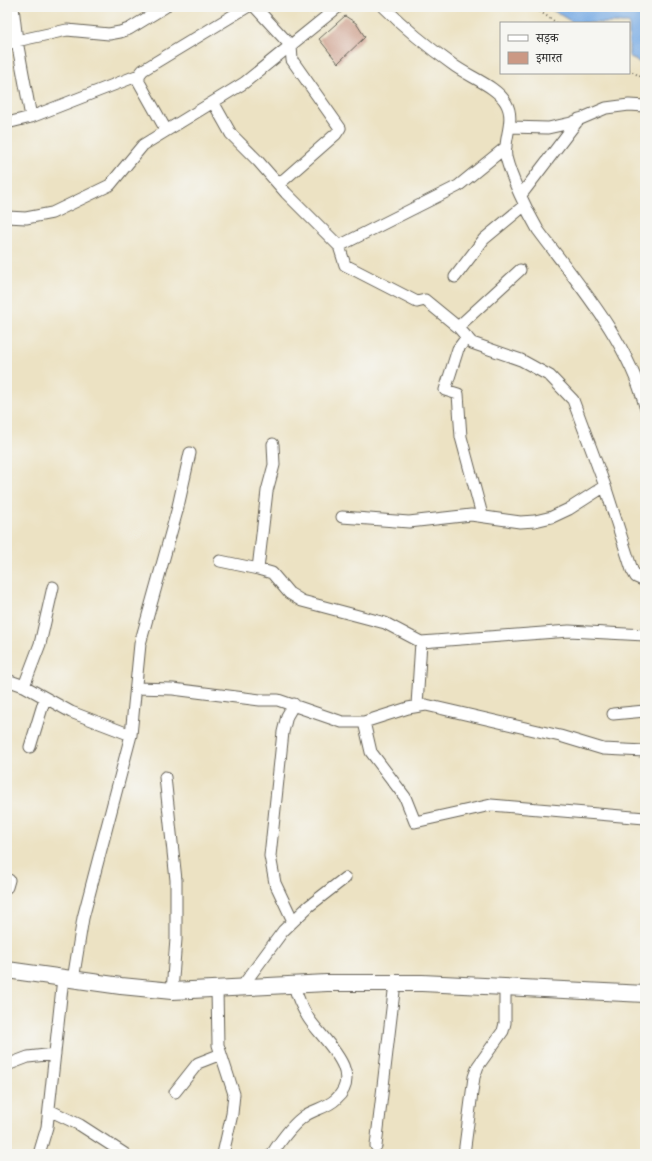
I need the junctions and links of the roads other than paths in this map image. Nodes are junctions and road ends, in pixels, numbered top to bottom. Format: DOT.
graph roads {
  1 [pos="13,7"];
  2 [pos="165,7"];
  3 [pos="247,7"];
  4 [pos="255,7"];
  5 [pos="338,7"];
  6 [pos="384,7"];
  7 [pos="12,42"];
  8 [pos="290,46"];
  9 [pos="138,75"];
  10 [pos="213,102"];
  11 [pos="645,106"];
  12 [pos="31,117"];
  13 [pos="579,119"];
  14 [pos="7,123"];
  15 [pos="509,127"];
  16 [pos="166,130"];
  17 [pos="506,147"];
  18 [pos="279,184"];
  19 [pos="523,200"];
  20 [pos="7,217"];
  21 [pos="339,246"];
  22 [pos="520,270"];
  23 [pos="455,277"];
  24 [pos="458,327"];
  25 [pos="467,337"];
  26 [pos="645,406"];
  27 [pos="273,444"];
  28 [pos="190,453"];
  29 [pos="605,486"];
  30 [pos="482,515"];
  31 [pos="342,517"];
  32 [pos="220,561"];
  33 [pos="258,568"];
  34 [pos="645,581"];
  35 [pos="53,587"];
  36 [pos="645,634"];
  37 [pos="421,642"];
  38 [pos="7,680"];
  39 [pos="24,686"];
  40 [pos="136,688"];
  41 [pos="45,698"];
  42 [pos="294,704"];
  43 [pos="417,705"];
  44 [pos="645,711"];
  45 [pos="613,714"];
  46 [pos="364,722"];
  47 [pos="131,735"];
  48 [pos="30,747"];
  49 [pos="645,750"];
  50 [pos="165,777"];
  51 [pos="645,818"];
  52 [pos="345,878"];
  53 [pos="293,921"];
  54 [pos="7,970"];
  55 [pos="68,979"];
  56 [pos="396,983"];
  57 [pos="294,985"];
  58 [pos="505,987"];
  59 [pos="241,988"];
  60 [pos="217,989"];
  61 [pos="172,991"];
  62 [pos="645,994"];
  63 [pos="55,1054"];
  64 [pos="221,1054"];
  65 [pos="7,1065"];
  66 [pos="175,1092"];
  67 [pos="49,1110"];
  68 [pos="376,1146"];
  69 [pos="39,1154"];
  70 [pos="125,1154"];
  71 [pos="223,1154"];
  72 [pos="272,1154"];
  73 [pos="464,1154"];
  1 -- 7 [label="street"];
  2 -- 7 [label="street"];
  3 -- 9 [label="street"];
  4 -- 8 [label="street"];
  5 -- 8 [label="street"];
  6 -- 15 [label="street"];
  7 -- 12 [label="street"];
  8 -- 10 [label="street"];
  8 -- 18 [label="street"];
  9 -- 12 [label="street"];
  9 -- 16 [label="street"];
  10 -- 16 [label="street"];
  10 -- 18 [label="street"];
  11 -- 13 [label="street"];
  12 -- 14 [label="street"];
  13 -- 15 [label="street"];
  13 -- 19 [label="street"];
  15 -- 17 [label="street"];
  16 -- 20 [label="street"];
  17 -- 19 [label="street"];
  17 -- 21 [label="street"];
  18 -- 21 [label="street"];
  19 -- 23 [label="street"];
  19 -- 26 [label="street"];
  21 -- 24 [label="street"];
  22 -- 24 [label="street"];
  24 -- 25 [label="street"];
  25 -- 29 [label="street"];
  25 -- 30 [label="street"];
  27 -- 33 [label="street"];
  28 -- 40 [label="street"];
  29 -- 30 [label="street"];
  29 -- 34 [label="street"];
  30 -- 31 [label="street"];
  32 -- 33 [label="street"];
  33 -- 37 [label="street"];
  35 -- 39 [label="street"];
  36 -- 37 [label="street"];
  37 -- 43 [label="street"];
  38 -- 39 [label="street"];
  39 -- 41 [label="street"];
  40 -- 42 [label="street"];
  40 -- 47 [label="street"];
  41 -- 47 [label="street"];
  41 -- 48 [label="street"];
  42 -- 46 [label="street"];
  42 -- 53 [label="street"];
  43 -- 46 [label="street"];
  43 -- 49 [label="street"];
  44 -- 45 [label="street"];
  46 -- 51 [label="street"];
  47 -- 55 [label="street"];
  50 -- 61 [label="street"];
  52 -- 53 [label="street"];
  53 -- 59 [label="street"];
  54 -- 55 [label="street"];
  55 -- 61 [label="street"];
  55 -- 63 [label="street"];
  56 -- 57 [label="street"];
  56 -- 58 [label="street"];
  56 -- 68 [label="street"];
  57 -- 59 [label="street"];
  57 -- 72 [label="street"];
  58 -- 62 [label="street"];
  58 -- 73 [label="street"];
  59 -- 60 [label="street"];
  60 -- 61 [label="street"];
  60 -- 64 [label="street"];
  63 -- 65 [label="street"];
  63 -- 67 [label="street"];
  64 -- 66 [label="street"];
  64 -- 71 [label="street"];
  67 -- 69 [label="street"];
  67 -- 70 [label="street"];
}
